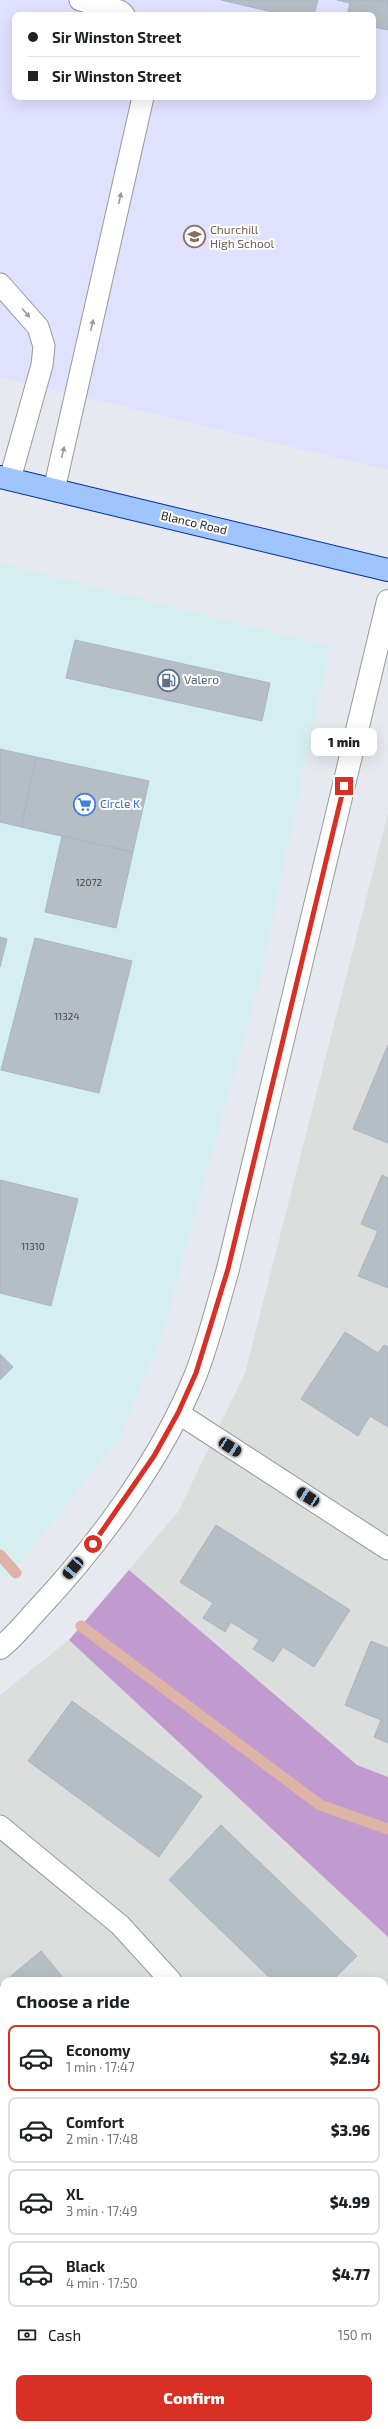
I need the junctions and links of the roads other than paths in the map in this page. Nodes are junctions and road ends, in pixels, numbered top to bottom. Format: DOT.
graph roads {
  1 [pos="80,0"];
  2 [pos="121,12"];
  3 [pos="142,100"];
  4 [pos="0,284"];
  5 [pos="5,478"];
  6 [pos="54,490"];
  7 [pos="388,570"];
  8 [pos="388,601"];
  9 [pos="178,1413"];
  10 [pos="388,1549"];
  11 [pos="1,1647"];
  12 [pos="0,1826"];
  13 [pos="167,1977"];
  1 -- 2 [label="lane"];
  6 -- 3 [label="lane, one-way"];
  4 -- 5 [label="lane, one-way"];
  5 -- 6 [label="main road, Blanco Road"];
  6 -- 7 [label="main road, Blanco Road"];
  8 -- 9 [label="street"];
  9 -- 10 [label="lane"];
  9 -- 11 [label="street"];
  12 -- 13 [label="lane"];
}
